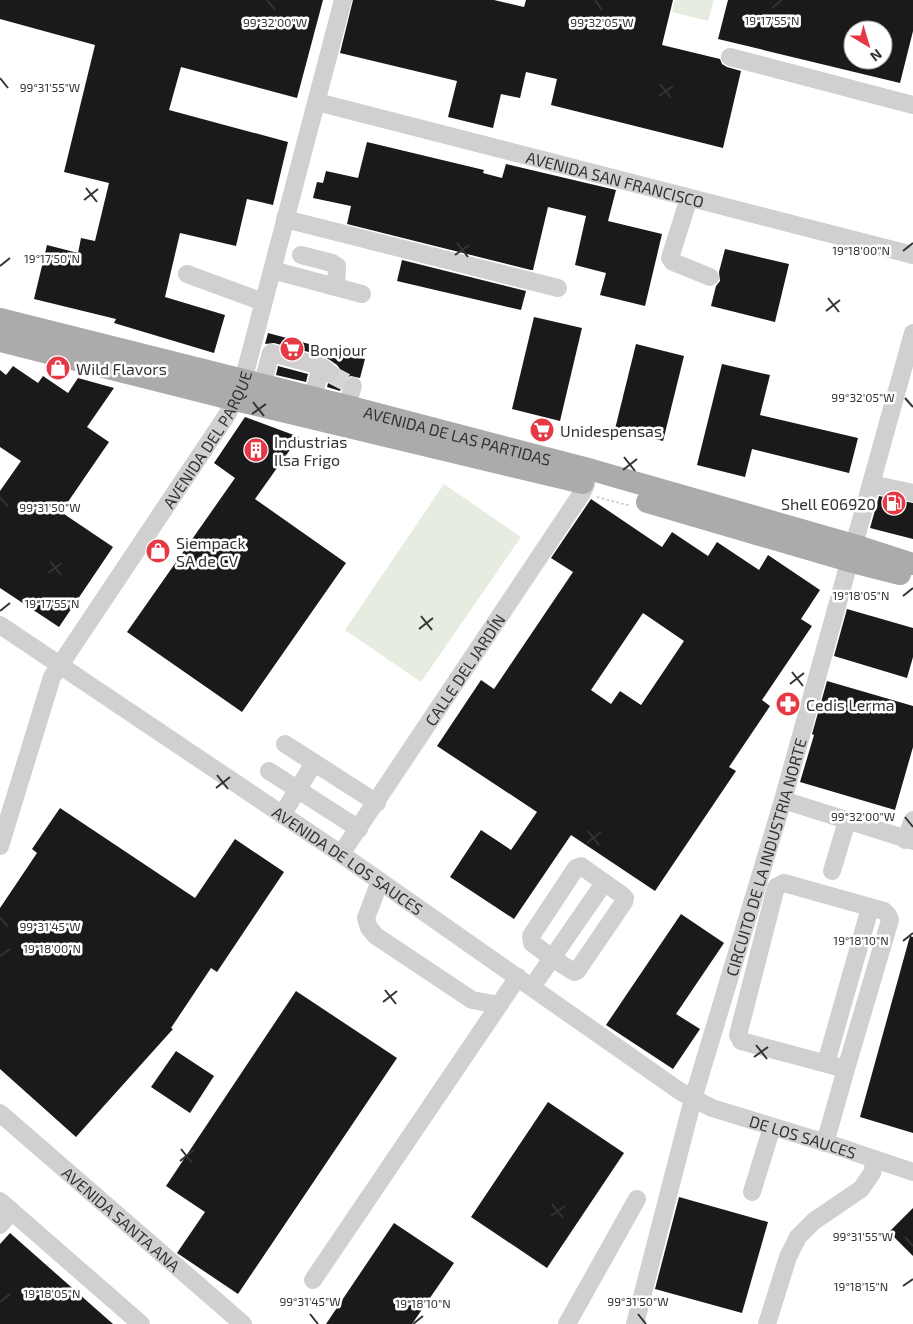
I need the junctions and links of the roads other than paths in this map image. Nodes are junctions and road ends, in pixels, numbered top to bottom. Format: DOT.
graph roads {
  1 [pos="343,0"];
  2 [pos="730,57"];
  3 [pos="318,102"];
  4 [pos="913,105"];
  5 [pos="689,198"];
  6 [pos="285,219"];
  7 [pos="301,255"];
  8 [pos="913,255"];
  9 [pos="272,270"];
  10 [pos="187,274"];
  11 [pos="710,277"];
  12 [pos="336,287"];
  13 [pos="558,288"];
  14 [pos="362,294"];
  15 [pos="263,302"];
  16 [pos="0,319"];
  17 [pos="913,332"];
  18 [pos="0,340"];
  19 [pos="247,389"];
  20 [pos="313,398"];
  21 [pos="586,484"];
  22 [pos="871,484"];
  23 [pos="913,492"];
  24 [pos="852,553"];
  25 [pos="913,564"];
  26 [pos="913,577"];
  27 [pos="0,625"];
  28 [pos="59,665"];
  29 [pos="285,744"];
  30 [pos="314,762"];
  31 [pos="269,771"];
  32 [pos="298,789"];
  33 [pos="783,800"];
  34 [pos="377,803"];
  35 [pos="282,815"];
  36 [pos="847,820"];
  37 [pos="913,820"];
  38 [pos="359,829"];
  39 [pos="909,841"];
  40 [pos="0,846"];
  41 [pos="341,854"];
  42 [pos="832,871"];
  43 [pos="380,882"];
  44 [pos="604,883"];
  45 [pos="870,908"];
  46 [pos="552,958"];
  47 [pos="525,982"];
  48 [pos="500,1005"];
  49 [pos="826,1063"];
  50 [pos="846,1069"];
  51 [pos="693,1099"];
  52 [pos="0,1112"];
  53 [pos="772,1127"];
  54 [pos="825,1143"];
  55 [pos="875,1160"];
  56 [pos="913,1172"];
  57 [pos="752,1192"];
  58 [pos="637,1199"];
  59 [pos="6,1206"];
  60 [pos="0,1225"];
  61 [pos="313,1280"];
  62 [pos="140,1324"];
  63 [pos="243,1324"];
  64 [pos="567,1324"];
  65 [pos="635,1324"];
  66 [pos="767,1324"];
  1 -- 3 [label="street, AVENIDA DEL PARQUE"];
  2 -- 4 [label="street"];
  3 -- 5 [label="street, AVENIDA SAN FRANCISCO"];
  3 -- 6 [label="street, AVENIDA DEL PARQUE"];
  5 -- 8 [label="street, AVENIDA SAN FRANCISCO"];
  5 -- 11 [label="street"];
  6 -- 9 [label="street, AVENIDA DEL PARQUE"];
  6 -- 13 [label="street"];
  7 -- 12 [label="street"];
  9 -- 12 [label="street"];
  9 -- 15 [label="street, AVENIDA DEL PARQUE"];
  10 -- 15 [label="street"];
  12 -- 14 [label="street"];
  15 -- 19 [label="street, AVENIDA DEL PARQUE"];
  16 -- 19 [label="main road, AVENIDA DE LAS PARTIDAS"];
  17 -- 22 [label="street, CIRCUITO DE LA INDUSTRIA NORTE"];
  18 -- 19 [label="main road, AVENIDA DE LAS PARTIDAS"];
  19 -- 20 [label="main road, AVENIDA DE LAS PARTIDAS"];
  19 -- 20 [label="street"];
  19 -- 21 [label="main road, AVENIDA DE LAS PARTIDAS"];
  19 -- 28 [label="street, AVENIDA DEL PARQUE"];
  20 -- 24 [label="main road, AVENIDA DE LAS PARTIDAS"];
  21 -- 24 [label="main road, AVENIDA DE LAS PARTIDAS"];
  21 -- 34 [label="street, CALLE DEL JARDÍN"];
  22 -- 23 [label="street"];
  22 -- 24 [label="street, CIRCUITO DE LA INDUSTRIA NORTE"];
  24 -- 25 [label="main road, AVENIDA DE LAS PARTIDAS"];
  24 -- 26 [label="main road, AVENIDA DE LAS PARTIDAS"];
  24 -- 33 [label="street, CIRCUITO DE LA INDUSTRIA NORTE"];
  27 -- 28 [label="street, AVENIDA DE LOS SAUCES"];
  28 -- 35 [label="street, AVENIDA DE LOS SAUCES"];
  28 -- 40 [label="street, AVENIDA DEL PARQUE"];
  29 -- 30 [label="street"];
  30 -- 32 [label="street"];
  30 -- 34 [label="street"];
  31 -- 32 [label="street"];
  32 -- 35 [label="street"];
  32 -- 38 [label="street"];
  33 -- 36 [label="street"];
  33 -- 51 [label="street, CIRCUITO DE LA INDUSTRIA NORTE"];
  34 -- 38 [label="street, CALLE DEL JARDÍN"];
  35 -- 41 [label="street, AVENIDA DE LOS SAUCES"];
  36 -- 39 [label="street"];
  36 -- 42 [label="street"];
  37 -- 39 [label="street"];
  38 -- 41 [label="street, CALLE DEL JARDÍN"];
  41 -- 43 [label="street, AVENIDA DE LOS SAUCES"];
  43 -- 47 [label="street, AVENIDA DE LOS SAUCES"];
  43 -- 48 [label="street"];
  44 -- 46 [label="street"];
  44 -- 46 [label="street"];
  44 -- 46 [label="street"];
  45 -- 49 [label="street"];
  45 -- 49 [label="street"];
  45 -- 50 [label="street"];
  46 -- 47 [label="street"];
  47 -- 48 [label="street"];
  47 -- 51 [label="street, AVENIDA DE LOS SAUCES"];
  48 -- 61 [label="street"];
  49 -- 50 [label="street"];
  50 -- 54 [label="street"];
  51 -- 53 [label="street, DE LOS SAUCES"];
  51 -- 65 [label="street, CIRCUITO DE LA INDUSTRIA NORTE"];
  52 -- 63 [label="street, AVENIDA SANTA ANA"];
  53 -- 54 [label="street, DE LOS SAUCES"];
  53 -- 57 [label="street"];
  54 -- 55 [label="street, DE LOS SAUCES"];
  55 -- 56 [label="street, DE LOS SAUCES"];
  55 -- 66 [label="street"];
  58 -- 64 [label="street"];
  59 -- 60 [label="street"];
  59 -- 62 [label="street"];
}
